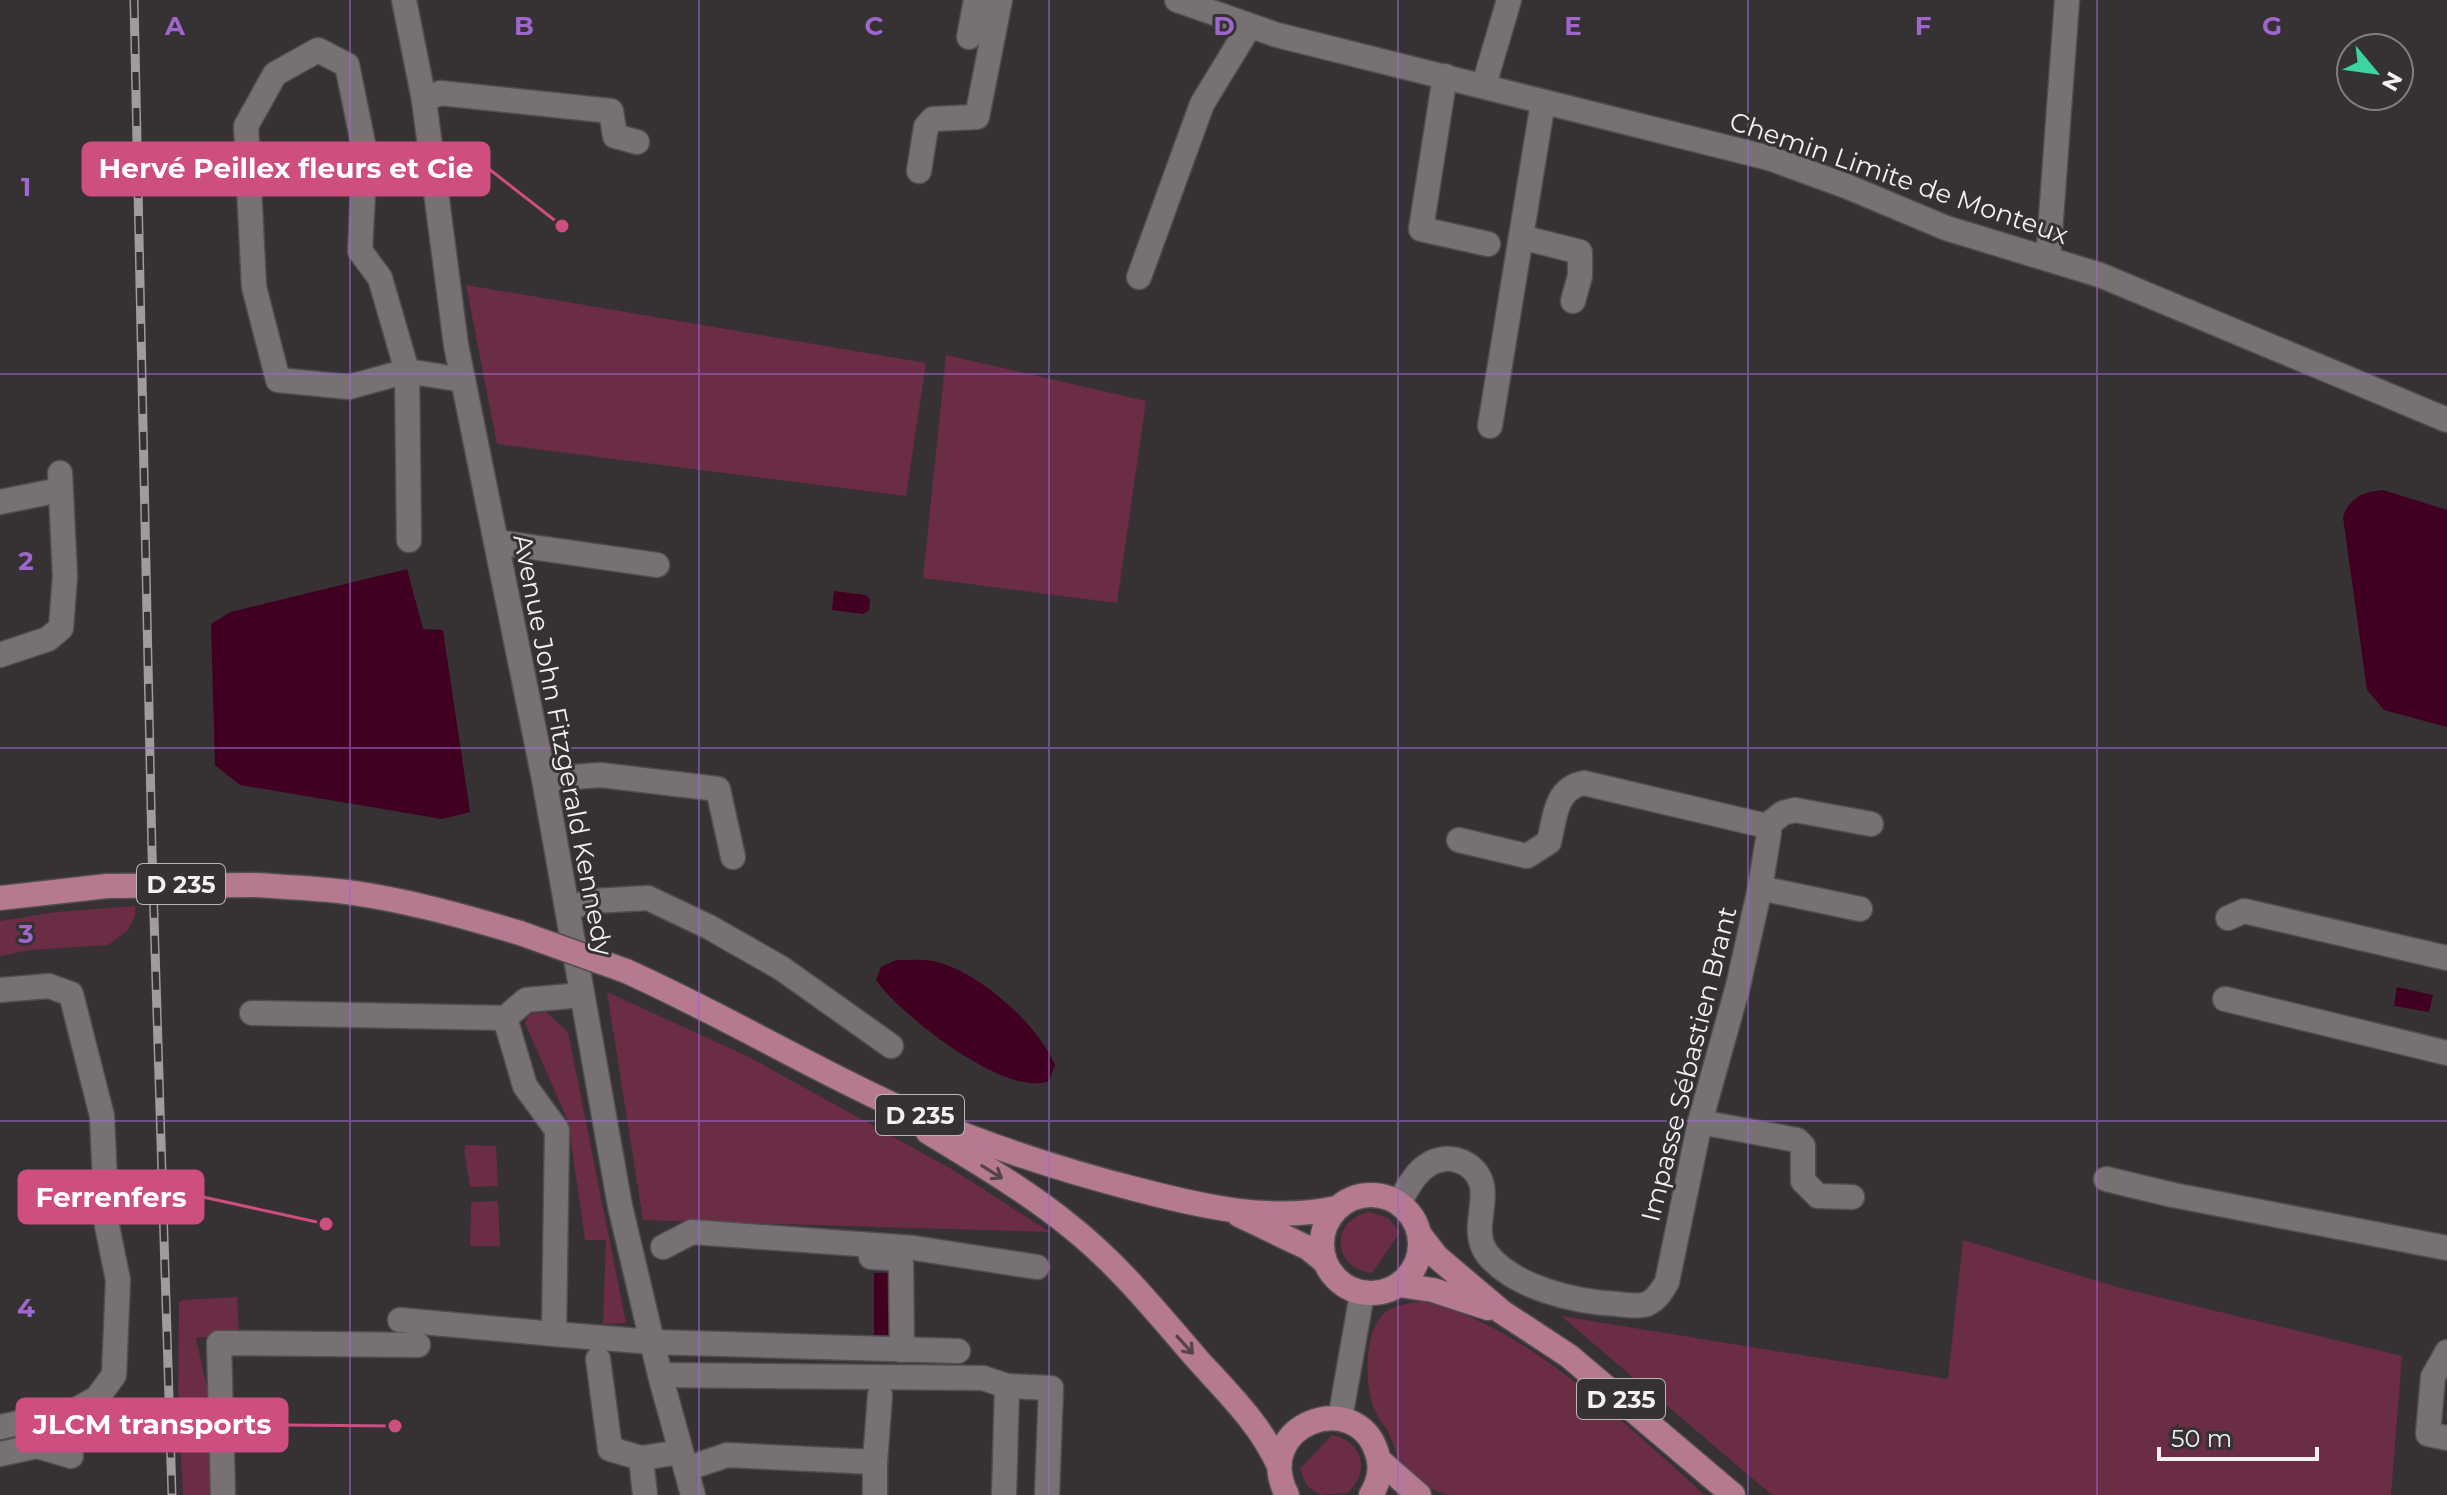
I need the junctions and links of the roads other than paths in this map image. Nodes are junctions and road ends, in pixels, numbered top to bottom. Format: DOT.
graph roads {
  1 [pos="404,0"];
  2 [pos="976,0"];
  3 [pos="1000,0"];
  4 [pos="1177,0"];
  5 [pos="1509,0"];
  6 [pos="2067,0"];
  7 [pos="1249,27"];
  8 [pos="969,37"];
  9 [pos="1445,76"];
  10 [pos="1484,85"];
  11 [pos="424,100"];
  12 [pos="1543,102"];
  13 [pos="637,142"];
  14 [pos="919,171"];
  15 [pos="1521,237"];
  16 [pos="1488,244"];
  17 [pos="2048,259"];
  18 [pos="1139,277"];
  19 [pos="1573,301"];
  20 [pos="407,371"];
  21 [pos="463,380"];
  22 [pos="2447,420"];
  23 [pos="1490,426"];
  24 [pos="0,502"];
  25 [pos="409,540"];
  26 [pos="496,542"];
  27 [pos="657,565"];
  28 [pos="0,655"];
  29 [pos="544,779"];
  30 [pos="1871,824"];
  31 [pos="1766,826"];
  32 [pos="1459,840"];
  33 [pos="733,857"];
  34 [pos="1760,888"];
  35 [pos="0,898"];
  36 [pos="567,908"];
  37 [pos="1860,909"];
  38 [pos="2228,918"];
  39 [pos="2447,958"];
  40 [pos="0,990"];
  41 [pos="582,995"];
  42 [pos="2225,999"];
  43 [pos="252,1013"];
  44 [pos="505,1018"];
  45 [pos="891,1046"];
  46 [pos="2447,1053"];
  47 [pos="855,1087"];
  48 [pos="1700,1122"];
  49 [pos="2106,1179"];
  50 [pos="1852,1197"];
  51 [pos="1399,1203"];
  52 [pos="1337,1208"];
  53 [pos="1233,1212"];
  54 [pos="1420,1235"];
  55 [pos="629,1245"];
  56 [pos="663,1247"];
  57 [pos="2447,1248"];
  58 [pos="1324,1261"];
  59 [pos="1037,1267"];
  60 [pos="1399,1285"];
  61 [pos="1362,1294"];
  62 [pos="1502,1312"];
  63 [pos="400,1320"];
  64 [pos="554,1334"];
  65 [pos="652,1342"];
  66 [pos="418,1345"];
  67 [pos="902,1350"];
  68 [pos="958,1351"];
  69 [pos="2447,1352"];
  70 [pos="598,1359"];
  71 [pos="660,1375"];
  72 [pos="1007,1386"];
  73 [pos="880,1395"];
  74 [pos="1340,1419"];
  75 [pos="0,1427"];
  76 [pos="2447,1438"];
  77 [pos="0,1454"];
  78 [pos="71,1456"];
  79 [pos="641,1458"];
  80 [pos="684,1460"];
  81 [pos="1379,1460"];
  82 [pos="875,1462"];
  83 [pos="1281,1484"];
  84 [pos="642,1494"];
  85 [pos="223,1495"];
  86 [pos="693,1495"];
  87 [pos="875,1495"];
  88 [pos="1004,1495"];
  89 [pos="1047,1495"];
  90 [pos="1371,1495"];
  91 [pos="1419,1495"];
  92 [pos="1733,1495"];
  1 -- 11 [label="street, Avenue John Fitzgerald Kennedy"];
  2 -- 8 [label="street"];
  3 -- 14 [label="street"];
  4 -- 7 [label="street, Chemin Limite de Monteux"];
  5 -- 10 [label="street"];
  6 -- 17 [label="street"];
  7 -- 9 [label="street, Chemin Limite de Monteux"];
  7 -- 18 [label="street"];
  9 -- 10 [label="street, Chemin Limite de Monteux"];
  9 -- 16 [label="street"];
  10 -- 12 [label="street, Chemin Limite de Monteux"];
  11 -- 13 [label="street"];
  11 -- 21 [label="street, Avenue John Fitzgerald Kennedy"];
  12 -- 15 [label="street"];
  12 -- 17 [label="street, Chemin Limite de Monteux"];
  15 -- 19 [label="street"];
  15 -- 23 [label="street"];
  17 -- 22 [label="street, Chemin Limite de Monteux"];
  20 -- 20 [label="street"];
  20 -- 21 [label="street"];
  20 -- 25 [label="street"];
  21 -- 26 [label="street, Avenue John Fitzgerald Kennedy"];
  24 -- 28 [label="street"];
  26 -- 27 [label="street"];
  26 -- 29 [label="street, Avenue John Fitzgerald Kennedy"];
  29 -- 33 [label="street"];
  29 -- 36 [label="street, Avenue John Fitzgerald Kennedy"];
  30 -- 31 [label="street"];
  31 -- 32 [label="street"];
  31 -- 34 [label="street, Impasse Sébastien Brant"];
  34 -- 37 [label="street"];
  34 -- 48 [label="street, Impasse Sébastien Brant"];
  35 -- 47 [label="main road, D 235, bridge"];
  36 -- 41 [label="street, Avenue John Fitzgerald Kennedy"];
  36 -- 45 [label="street"];
  38 -- 39 [label="street"];
  40 -- 75 [label="street"];
  41 -- 44 [label="street"];
  41 -- 55 [label="street, Avenue John Fitzgerald Kennedy"];
  42 -- 46 [label="street"];
  43 -- 44 [label="street"];
  44 -- 64 [label="street"];
  47 -- 53 [label="main road, D 235"];
  47 -- 83 [label="main road, one-way"];
  48 -- 50 [label="street"];
  48 -- 51 [label="street, Impasse Sébastien Brant"];
  49 -- 57 [label="street"];
  51 -- 52 [label="main road"];
  51 -- 54 [label="main road"];
  52 -- 53 [label="main road, D 235"];
  52 -- 58 [label="main road"];
  53 -- 58 [label="main road, D 235"];
  54 -- 60 [label="main road"];
  54 -- 62 [label="main road, D 235"];
  55 -- 56 [label="street"];
  55 -- 65 [label="street, Avenue John Fitzgerald Kennedy"];
  56 -- 59 [label="street"];
  56 -- 67 [label="street"];
  58 -- 61 [label="main road"];
  60 -- 61 [label="main road"];
  60 -- 62 [label="main road, D 235"];
  61 -- 74 [label="street"];
  62 -- 92 [label="main road, D 235"];
  63 -- 64 [label="street"];
  64 -- 65 [label="street"];
  65 -- 67 [label="street"];
  65 -- 71 [label="street, Avenue John Fitzgerald Kennedy"];
  66 -- 85 [label="street"];
  67 -- 68 [label="street"];
  69 -- 76 [label="street"];
  70 -- 79 [label="street"];
  71 -- 72 [label="street"];
  71 -- 80 [label="street, Avenue John Fitzgerald Kennedy"];
  72 -- 88 [label="street"];
  72 -- 89 [label="street"];
  73 -- 82 [label="street"];
  74 -- 81 [label="main road"];
  74 -- 83 [label="main road"];
  77 -- 78 [label="street"];
  79 -- 80 [label="street"];
  79 -- 84 [label="street"];
  80 -- 82 [label="street"];
  80 -- 86 [label="street, Avenue John Fitzgerald Kennedy"];
  81 -- 90 [label="main road"];
  81 -- 91 [label="main road"];
  82 -- 87 [label="street"];
}
